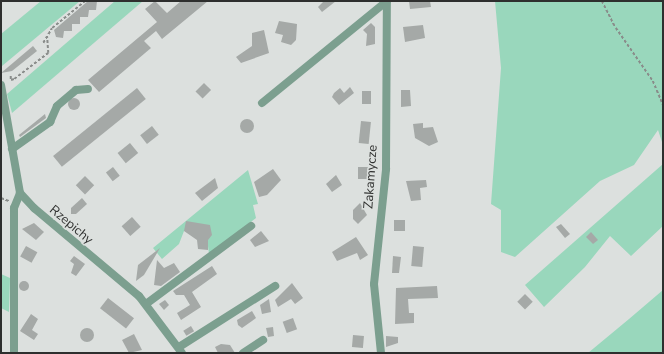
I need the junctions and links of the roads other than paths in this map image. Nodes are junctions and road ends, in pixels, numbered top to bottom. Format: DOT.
graph roads {
  1 [pos="387,1"];
  2 [pos="1,85"];
  3 [pos="88,89"];
  4 [pos="262,103"];
  5 [pos="12,149"];
  6 [pos="20,193"];
  7 [pos="251,226"];
  8 [pos="275,286"];
  9 [pos="146,304"];
  10 [pos="263,340"];
  11 [pos="180,350"];
  12 [pos="14,353"];
  13 [pos="243,353"];
  14 [pos="381,353"];
  1 -- 4 [label="street"];
  1 -- 14 [label="street, Zakamycze"];
  2 -- 5 [label="street"];
  3 -- 5 [label="street"];
  5 -- 6 [label="street"];
  6 -- 9 [label="street, Rzepichy"];
  6 -- 12 [label="street"];
  7 -- 9 [label="street"];
  8 -- 11 [label="street"];
  9 -- 11 [label="street, Rzepichy"];
  10 -- 13 [label="street"];
}
